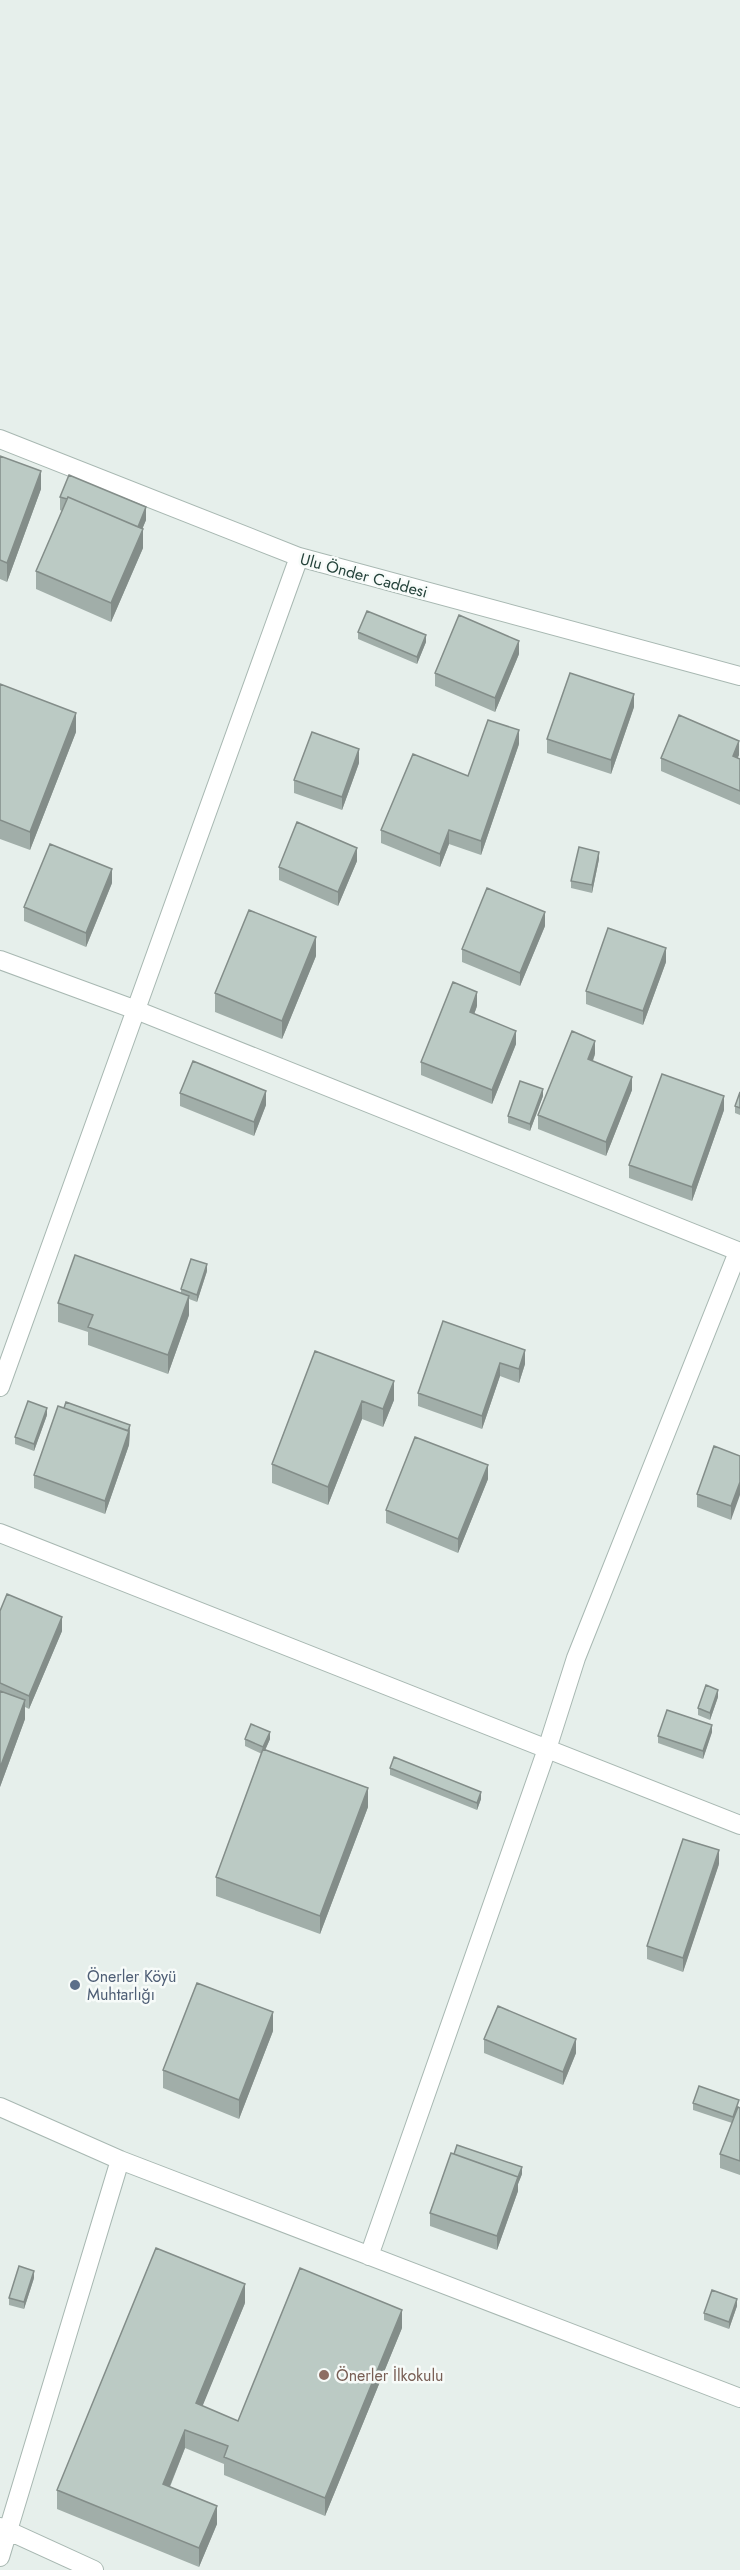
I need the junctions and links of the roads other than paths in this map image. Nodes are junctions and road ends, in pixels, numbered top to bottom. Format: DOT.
graph roads {
  1 [pos="0,439"];
  2 [pos="299,557"];
  3 [pos="740,676"];
  4 [pos="0,960"];
  5 [pos="136,1010"];
  6 [pos="739,1252"];
  7 [pos="0,1387"];
  8 [pos="0,1533"];
  9 [pos="547,1749"];
  10 [pos="740,1825"];
  11 [pos="0,2107"];
  12 [pos="120,2160"];
  13 [pos="369,2256"];
  14 [pos="740,2398"];
  15 [pos="4,2528"];
  16 [pos="0,2557"];
  17 [pos="94,2570"];
  1 -- 2 [label="street, Ulu Önder Caddesi"];
  2 -- 3 [label="street, Ulu Önder Caddesi"];
  2 -- 5 [label="street"];
  4 -- 5 [label="street"];
  5 -- 6 [label="street"];
  5 -- 7 [label="street"];
  6 -- 9 [label="street"];
  8 -- 9 [label="street"];
  9 -- 10 [label="street"];
  9 -- 13 [label="street"];
  11 -- 12 [label="street"];
  12 -- 13 [label="street"];
  12 -- 15 [label="street"];
  13 -- 14 [label="street"];
  15 -- 16 [label="street"];
  15 -- 17 [label="street"];
}
